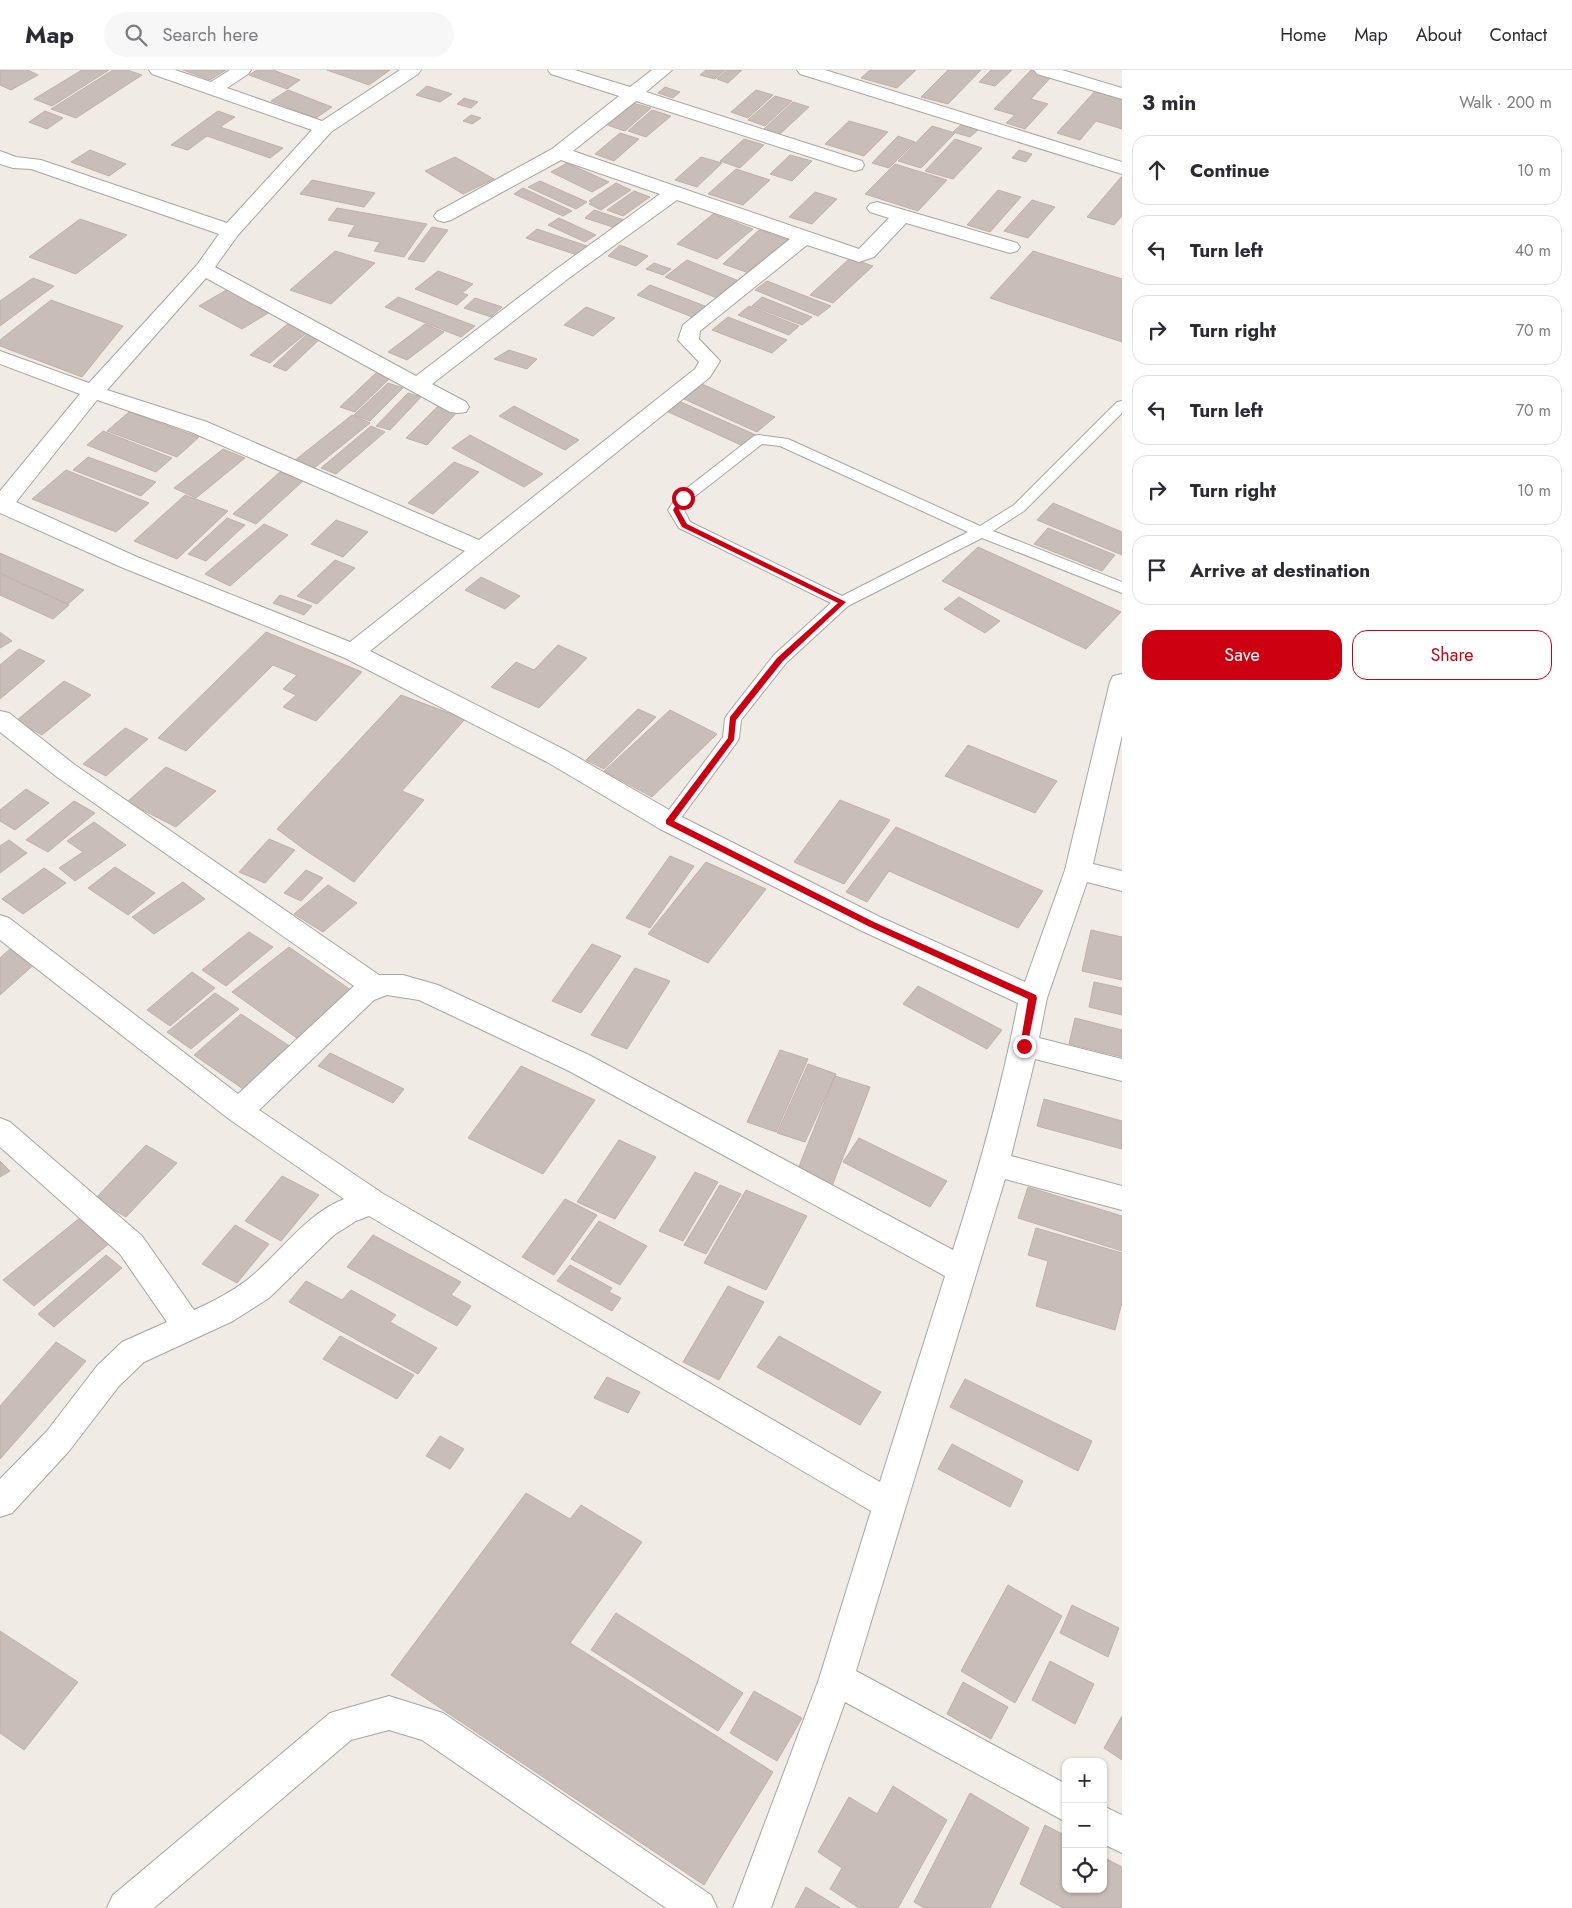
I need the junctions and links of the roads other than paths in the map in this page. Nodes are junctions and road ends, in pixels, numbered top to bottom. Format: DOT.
graph roads {
  1 [pos="158,70"];
  2 [pos="242,70"];
  3 [pos="412,70"];
  4 [pos="557,70"];
  5 [pos="663,70"];
  6 [pos="806,70"];
  7 [pos="1043,70"];
  8 [pos="211,90"];
  9 [pos="1122,94"];
  10 [pos="632,95"];
  11 [pos="324,128"];
  12 [pos="559,153"];
  13 [pos="4,162"];
  14 [pos="855,165"];
  15 [pos="1122,168"];
  16 [pos="674,193"];
  17 [pos="877,208"];
  18 [pos="902,215"];
  19 [pos="444,216"];
  20 [pos="231,231"];
  21 [pos="804,237"];
  22 [pos="1010,247"];
  23 [pos="204,269"];
  24 [pos="0,357"];
  25 [pos="417,385"];
  26 [pos="93,392"];
  27 [pos="1122,405"];
  28 [pos="458,407"];
  29 [pos="1,505"];
  30 [pos="981,532"];
  31 [pos="480,549"];
  32 [pos="1122,588"];
  33 [pos="842,602"];
  34 [pos="353,652"];
  35 [pos="1122,682"];
  36 [pos="0,719"];
  37 [pos="669,822"];
  38 [pos="1078,870"];
  39 [pos="1122,881"];
  40 [pos="0,925"];
  41 [pos="374,986"];
  42 [pos="1033,998"];
  43 [pos="1024,1046"];
  44 [pos="1122,1070"];
  45 [pos="239,1110"];
  46 [pos="0,1130"];
  47 [pos="995,1164"];
  48 [pos="1122,1198"];
  49 [pos="371,1202"];
  50 [pos="962,1270"];
  51 [pos="188,1326"];
  52 [pos="0,1502"];
  53 [pos="890,1505"];
  54 [pos="836,1679"];
  55 [pos="1064,1803"];
  56 [pos="1107,1826"];
  57 [pos="1122,1834"];
  58 [pos="126,1908"];
  59 [pos="698,1908"];
  60 [pos="752,1908"];
  1 -- 8 [label="street"];
  2 -- 8 [label="street"];
  3 -- 11 [label="street"];
  4 -- 10 [label="street"];
  5 -- 10 [label="street"];
  6 -- 15 [label="street"];
  7 -- 9 [label="street"];
  8 -- 11 [label="street"];
  10 -- 12 [label="street"];
  10 -- 14 [label="street"];
  11 -- 20 [label="street"];
  12 -- 16 [label="street"];
  12 -- 19 [label="street"];
  13 -- 20 [label="street"];
  16 -- 21 [label="street"];
  16 -- 25 [label="street"];
  17 -- 18 [label="street"];
  18 -- 21 [label="street"];
  18 -- 22 [label="street"];
  20 -- 23 [label="street"];
  21 -- 31 [label="street"];
  23 -- 25 [label="street"];
  23 -- 26 [label="street"];
  24 -- 26 [label="street"];
  25 -- 28 [label="street"];
  26 -- 29 [label="street"];
  26 -- 31 [label="street"];
  27 -- 30 [label="lane"];
  29 -- 34 [label="street"];
  30 -- 32 [label="lane"];
  30 -- 33 [label="lane"];
  30 -- 33 [label="lane"];
  31 -- 34 [label="street"];
  33 -- 37 [label="lane"];
  34 -- 37 [label="street"];
  35 -- 38 [label="street"];
  36 -- 41 [label="street"];
  37 -- 42 [label="street"];
  38 -- 39 [label="street"];
  38 -- 42 [label="street"];
  40 -- 45 [label="street"];
  41 -- 45 [label="street"];
  41 -- 50 [label="street"];
  42 -- 43 [label="street"];
  43 -- 44 [label="street"];
  43 -- 47 [label="street"];
  45 -- 49 [label="street"];
  46 -- 51 [label="street"];
  47 -- 48 [label="street"];
  47 -- 50 [label="street"];
  49 -- 51 [label="street"];
  49 -- 53 [label="street"];
  50 -- 53 [label="street"];
  51 -- 52 [label="street"];
  53 -- 54 [label="street"];
  54 -- 55 [label="street"];
  54 -- 60 [label="street"];
  56 -- 57 [label="street"];
  58 -- 59 [label="street"];
}
